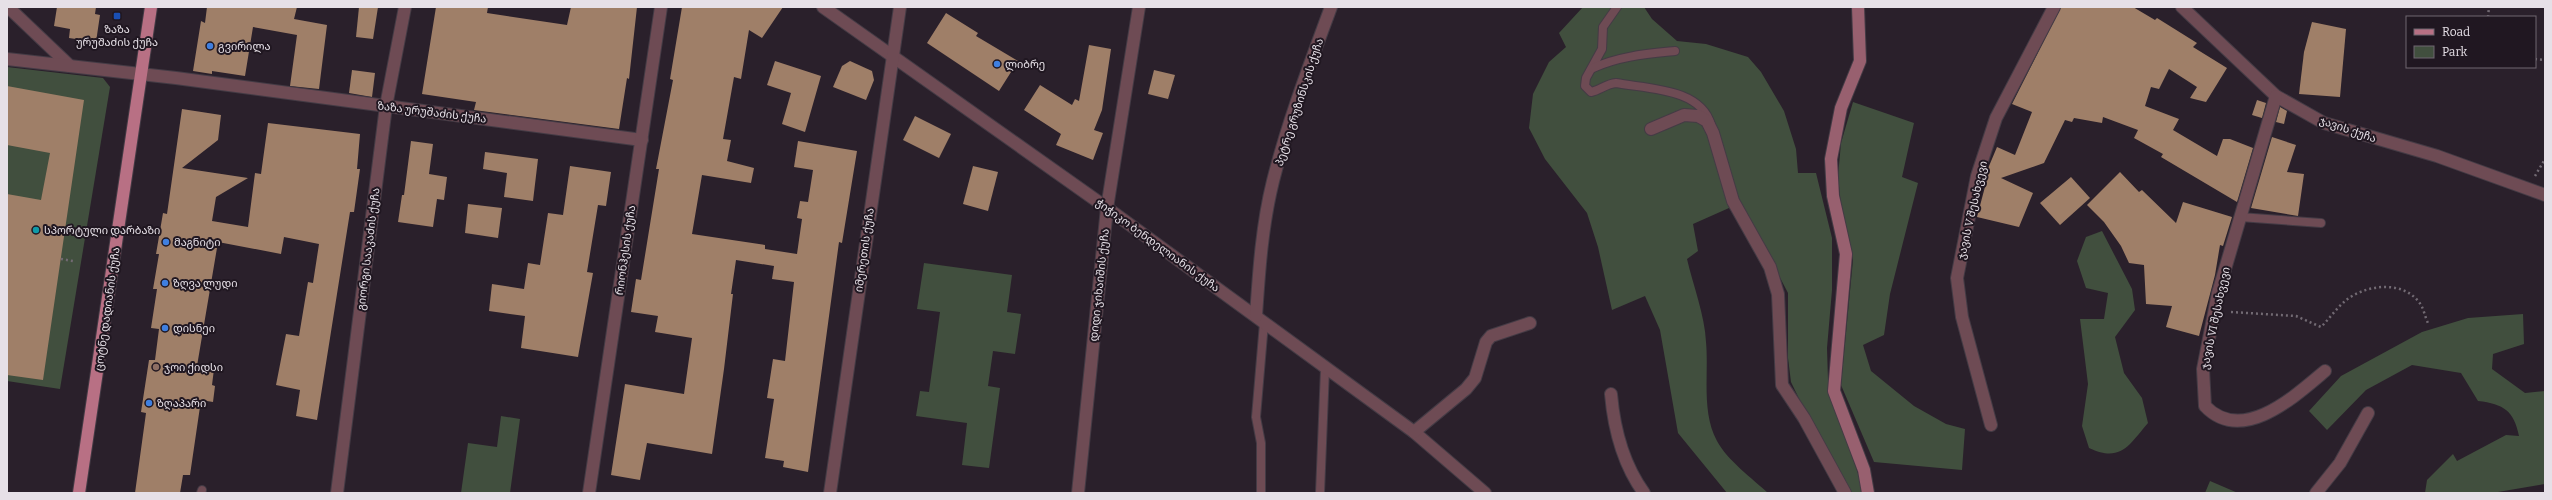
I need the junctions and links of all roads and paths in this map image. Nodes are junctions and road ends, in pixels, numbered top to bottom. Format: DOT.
graph roads {
  1 [pos="8,7"];
  2 [pos="151,7"];
  3 [pos="405,7"];
  4 [pos="661,7"];
  5 [pos="823,7"];
  6 [pos="900,7"];
  7 [pos="1139,7"];
  8 [pos="1331,7"];
  9 [pos="1617,7"];
  10 [pos="1858,7"];
  11 [pos="2054,7"];
  12 [pos="2182,7"];
  13 [pos="1676,51"];
  14 [pos="892,58"];
  15 [pos="7,59"];
  16 [pos="70,66"];
  17 [pos="1593,68"];
  18 [pos="142,75"];
  19 [pos="2276,96"];
  20 [pos="386,106"];
  21 [pos="1651,129"];
  22 [pos="1714,133"];
  23 [pos="642,140"];
  24 [pos="2545,195"];
  25 [pos="1107,208"];
  26 [pos="2240,217"];
  27 [pos="2321,223"];
  28 [pos="61,260"];
  29 [pos="73,261"];
  30 [pos="2215,311"];
  31 [pos="1260,320"];
  32 [pos="1530,323"];
  33 [pos="2428,323"];
  34 [pos="1325,369"];
  35 [pos="2325,371"];
  36 [pos="1611,394"];
  37 [pos="2368,413"];
  38 [pos="1991,426"];
  39 [pos="1414,432"];
  40 [pos="79,493"];
  41 [pos="337,493"];
  42 [pos="589,493"];
  43 [pos="830,493"];
  44 [pos="1078,493"];
  45 [pos="1260,493"];
  46 [pos="1320,493"];
  47 [pos="1485,493"];
  48 [pos="1644,493"];
  49 [pos="1845,493"];
  50 [pos="1868,493"];
  51 [pos="2316,493"];
  1 -- 16 [label="street"];
  2 -- 18 [label="main road, ცოტნე დადიანის ქუჩა"];
  3 -- 20 [label="street, გიორგი სააკაძის ქუჩა"];
  4 -- 23 [label="street, რიონჰესის ქუჩა"];
  5 -- 14 [label="street, ჭიჭიკო ბენდელიანის ქუჩა"];
  6 -- 14 [label="street, იმერეთის ქუჩა"];
  7 -- 25 [label="street, დიდი ჯიხაიშის ქუჩა"];
  8 -- 31 [label="street, პეტრე გრუზინსკის ქუჩა"];
  9 -- 17 [label="lane"];
  10 -- 50 [label="street"];
  11 -- 38 [label="street, ჯავის V შესახვევი"];
  12 -- 19 [label="street, ჯავის ქუჩა"];
  13 -- 17 [label="lane"];
  14 -- 25 [label="street, ჭიჭიკო ბენდელიანის ქუჩა"];
  14 -- 43 [label="street, იმერეთის ქუჩა"];
  15 -- 16 [label="street, ზაზა ურუშაძის ქუჩა"];
  16 -- 18 [label="street, ზაზა ურუშაძის ქუჩა"];
  17 -- 22 [label="lane"];
  18 -- 20 [label="street, ზაზა ურუშაძის ქუჩა"];
  18 -- 40 [label="main road, ცოტნე დადიანის ქუჩა"];
  19 -- 24 [label="street, ჯავის ქუჩა"];
  19 -- 26 [label="street, ჯავის VI შესახვევი"];
  20 -- 23 [label="street, ზაზა ურუშაძის ქუჩა"];
  20 -- 41 [label="street, გიორგი სააკაძის ქუჩა"];
  21 -- 22 [label="street"];
  22 -- 49 [label="street"];
  23 -- 42 [label="street, რიონჰესის ქუჩა"];
  25 -- 31 [label="street, ჭიჭიკო ბენდელიანის ქუჩა"];
  25 -- 44 [label="street, დიდი ჯიხაიშის ქუჩა"];
  26 -- 27 [label="lane"];
  26 -- 30 [label="street, ჯავის VI შესახვევი"];
  28 -- 29 [label="path"];
  30 -- 33 [label="path"];
  30 -- 35 [label="street, ჯავის VI შესახვევი"];
  31 -- 34 [label="street, ჭიჭიკო ბენდელიანის ქუჩა"];
  31 -- 45 [label="lane"];
  32 -- 39 [label="street"];
  34 -- 39 [label="street, ჭიჭიკო ბენდელიანის ქუჩა"];
  34 -- 46 [label="lane"];
  36 -- 48 [label="street"];
  37 -- 51 [label="street"];
  39 -- 47 [label="street, ჭიჭიკო ბენდელიანის ქუჩა"];
}
